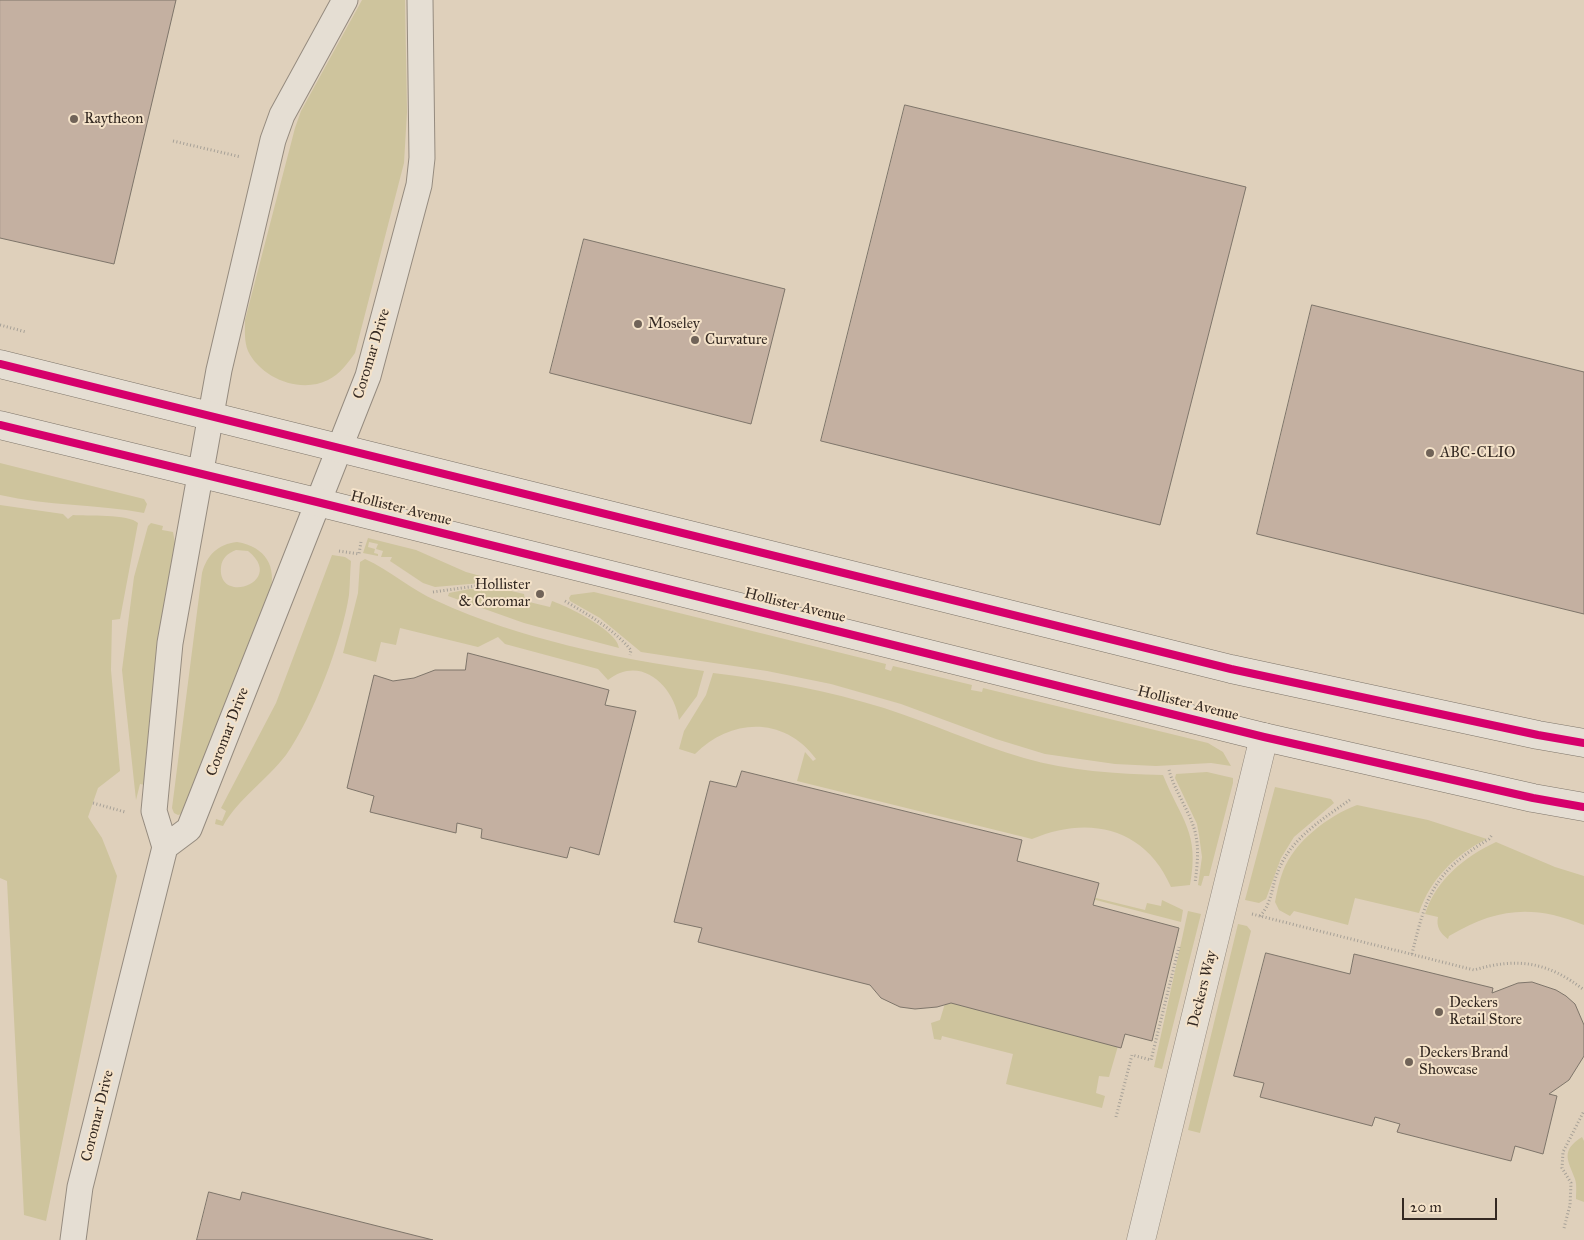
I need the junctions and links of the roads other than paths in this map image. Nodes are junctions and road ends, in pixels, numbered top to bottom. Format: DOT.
graph roads {
  1 [pos="345,0"];
  2 [pos="420,0"];
  3 [pos="0,364"];
  4 [pos="210,416"];
  5 [pos="0,426"];
  6 [pos="340,446"];
  7 [pos="200,474"];
  8 [pos="317,502"];
  9 [pos="1264,737"];
  10 [pos="1584,743"];
  11 [pos="1584,807"];
  12 [pos="165,847"];
  13 [pos="73,1240"];
  14 [pos="1141,1240"];
  1 -- 4 [label="street"];
  2 -- 6 [label="street, Coromar Drive"];
  3 -- 4 [label="main road"];
  4 -- 6 [label="main road"];
  4 -- 7 [label="street"];
  5 -- 7 [label="main road, Hollister Avenue"];
  6 -- 8 [label="street, Coromar Drive"];
  6 -- 10 [label="main road"];
  7 -- 8 [label="main road, Hollister Avenue"];
  7 -- 12 [label="street"];
  8 -- 9 [label="main road, Hollister Avenue"];
  8 -- 12 [label="street, Coromar Drive"];
  9 -- 11 [label="main road, Hollister Avenue"];
  9 -- 14 [label="main road, Deckers Way"];
  12 -- 13 [label="street, Coromar Drive"];
}
